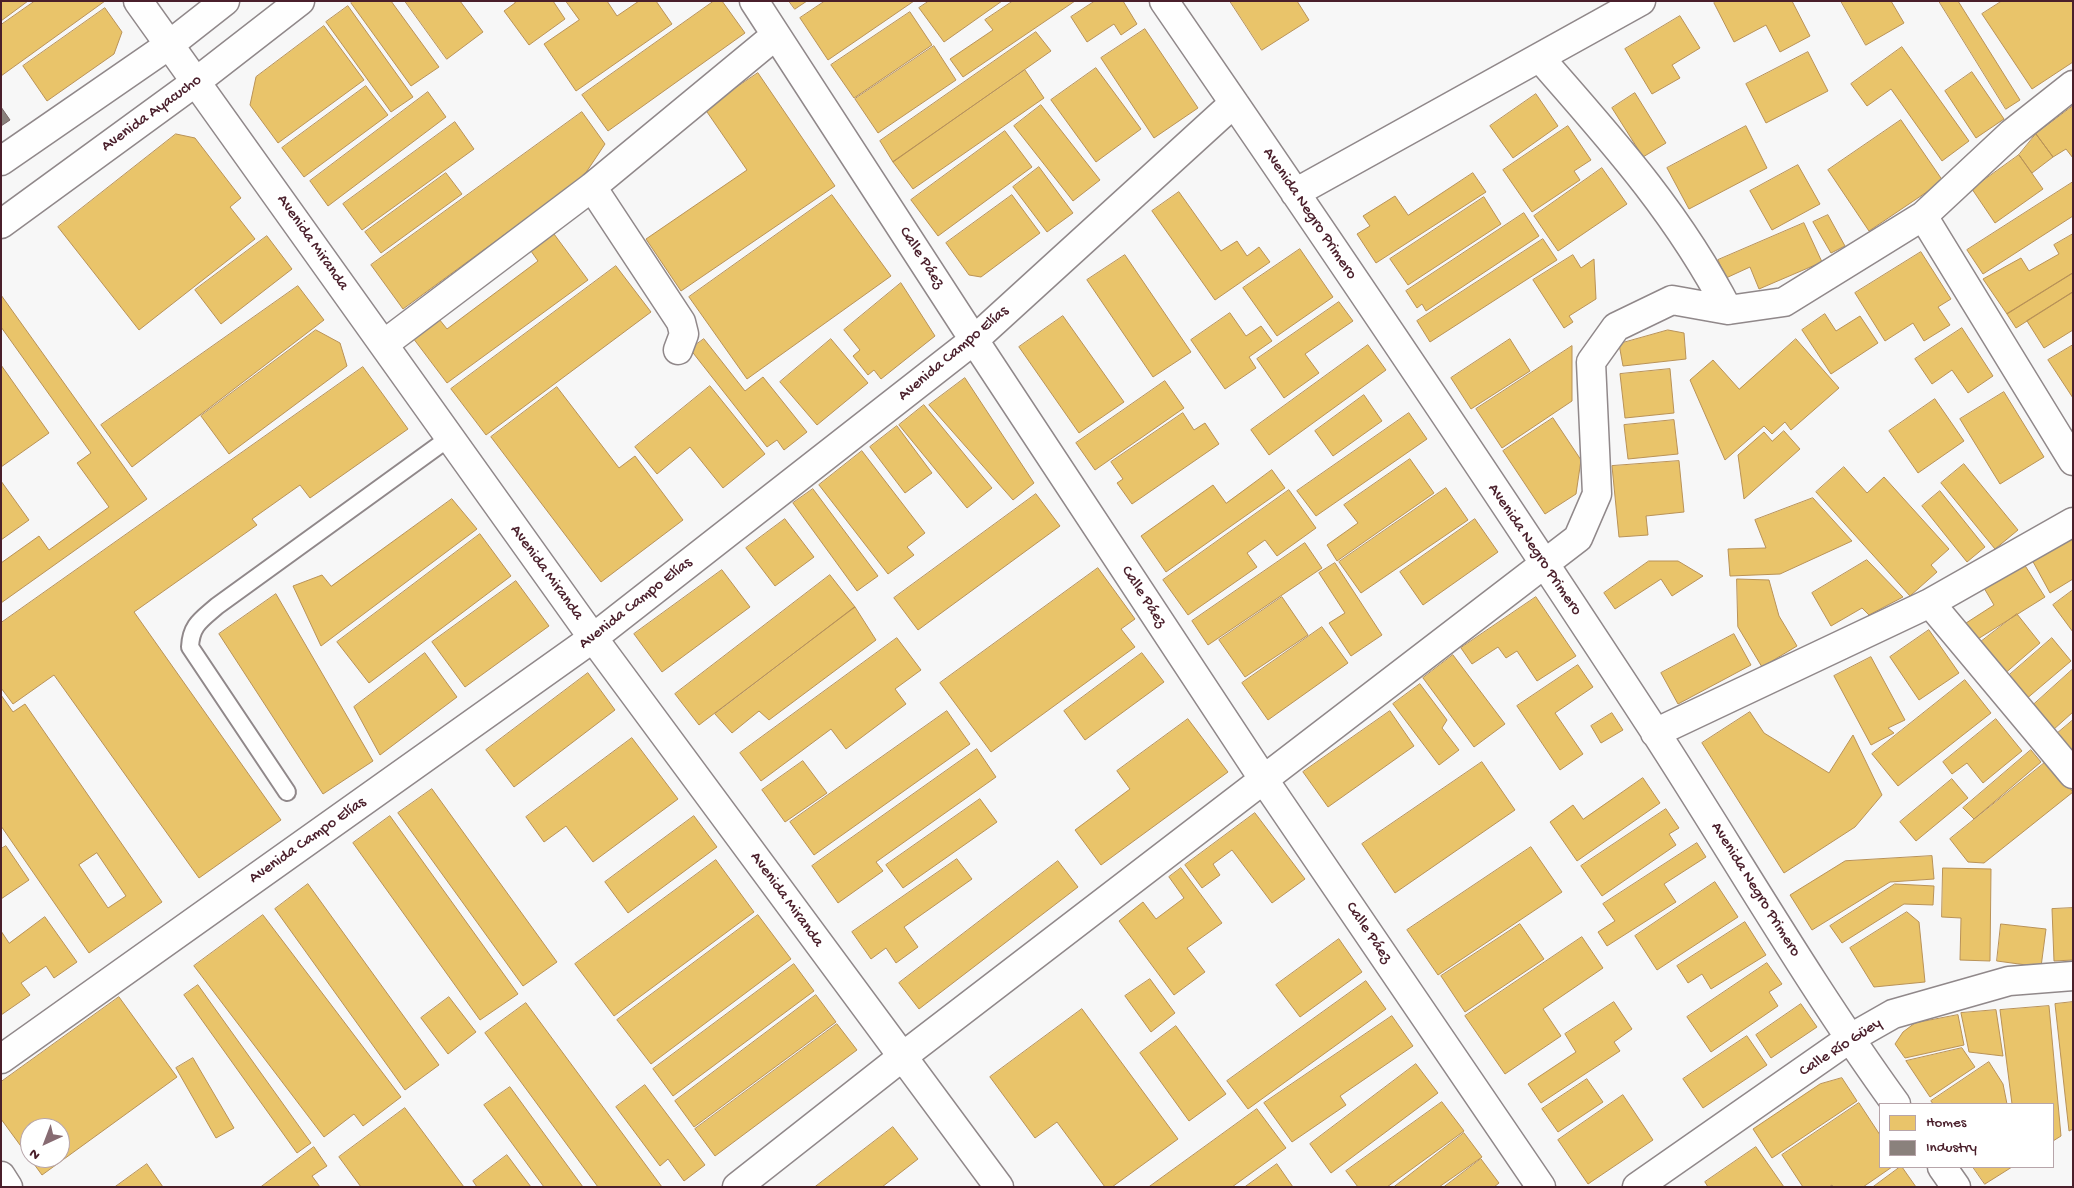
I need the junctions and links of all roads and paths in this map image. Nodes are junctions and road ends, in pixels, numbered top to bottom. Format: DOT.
graph roads {
  1 [pos="138,1"];
  2 [pos="225,1"];
  3 [pos="300,1"];
  4 [pos="754,1"];
  5 [pos="1164,1"];
  6 [pos="1641,1"];
  7 [pos="776,35"];
  8 [pos="169,45"];
  9 [pos="1540,58"];
  10 [pos="197,81"];
  11 [pos="2073,85"];
  12 [pos="1234,103"];
  13 [pos="1,161"];
  14 [pos="592,186"];
  15 [pos="1295,193"];
  16 [pos="1923,216"];
  17 [pos="1,224"];
  18 [pos="1728,310"];
  19 [pos="974,340"];
  20 [pos="384,344"];
  21 [pos="678,350"];
  22 [pos="449,438"];
  23 [pos="2073,461"];
  24 [pos="2073,522"];
  25 [pos="1544,564"];
  26 [pos="1930,603"];
  27 [pos="593,638"];
  28 [pos="1655,732"];
  29 [pos="2073,774"];
  30 [pos="1264,780"];
  31 [pos="287,792"];
  32 [pos="2073,976"];
  33 [pos="1849,1039"];
  34 [pos="902,1056"];
  35 [pos="1,1059"];
  36 [pos="1895,1103"];
  37 [pos="1943,1168"];
  38 [pos="1,1176"];
  39 [pos="8,1187"];
  40 [pos="737,1187"];
  41 [pos="999,1187"];
  42 [pos="1540,1187"];
  43 [pos="1637,1187"];
  44 [pos="1956,1187"];
  1 -- 8 [label="street, Avenida Miranda"];
  2 -- 8 [label="street"];
  3 -- 10 [label="street, Avenida Ayacucho"];
  4 -- 7 [label="street, Calle Páez"];
  5 -- 12 [label="street, Avenida Negro Primero"];
  6 -- 9 [label="street"];
  7 -- 14 [label="street"];
  7 -- 19 [label="street, Calle Páez"];
  8 -- 10 [label="street, Avenida Miranda"];
  8 -- 13 [label="street"];
  9 -- 15 [label="street"];
  9 -- 18 [label="street"];
  10 -- 17 [label="street, Avenida Ayacucho"];
  10 -- 20 [label="street, Avenida Miranda"];
  11 -- 16 [label="street"];
  12 -- 15 [label="street, Avenida Negro Primero"];
  12 -- 19 [label="street, Avenida Campo Elías"];
  14 -- 20 [label="street"];
  14 -- 21 [label="street"];
  15 -- 25 [label="street, Avenida Negro Primero"];
  16 -- 18 [label="street"];
  16 -- 23 [label="street"];
  18 -- 25 [label="street"];
  19 -- 27 [label="street, Avenida Campo Elías"];
  19 -- 30 [label="street, Calle Páez"];
  20 -- 22 [label="street, Avenida Miranda"];
  22 -- 27 [label="street, Avenida Miranda"];
  22 -- 31 [label="lane"];
  24 -- 26 [label="street"];
  25 -- 28 [label="street, Avenida Negro Primero"];
  25 -- 30 [label="street"];
  26 -- 28 [label="street"];
  26 -- 29 [label="street"];
  27 -- 34 [label="street, Avenida Miranda"];
  27 -- 35 [label="street, Avenida Campo Elías"];
  28 -- 33 [label="street, Avenida Negro Primero"];
  30 -- 34 [label="street"];
  30 -- 42 [label="street, Calle Páez"];
  32 -- 33 [label="street, Calle Río Güey"];
  33 -- 36 [label="street, Avenida Negro Primero"];
  33 -- 43 [label="street, Calle Río Güey"];
  34 -- 40 [label="street"];
  34 -- 41 [label="street, Avenida Miranda"];
  37 -- 44 [label="street"];
  38 -- 39 [label="street"];
}
